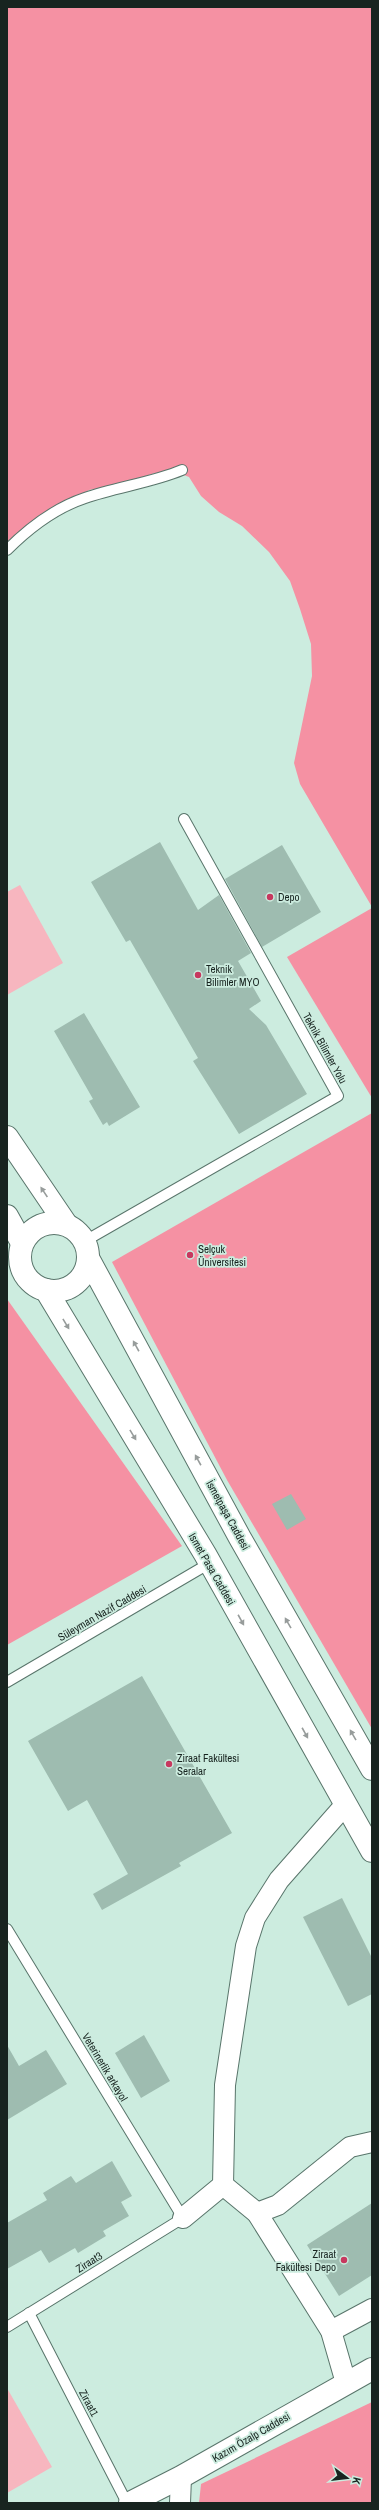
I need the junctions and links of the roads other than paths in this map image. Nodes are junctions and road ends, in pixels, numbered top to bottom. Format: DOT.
graph roads {
  1 [pos="182,470"];
  2 [pos="7,550"];
  3 [pos="184,819"];
  4 [pos="7,1137"];
  5 [pos="7,1216"];
  6 [pos="66,1224"];
  7 [pos="22,1244"];
  8 [pos="86,1250"];
  9 [pos="46,1290"];
  10 [pos="210,1563"];
  11 [pos="7,1682"];
  12 [pos="372,1769"];
  13 [pos="345,1805"];
  14 [pos="372,1850"];
  15 [pos="7,1929"];
  16 [pos="372,2142"];
  17 [pos="223,2186"];
  18 [pos="257,2214"];
  19 [pos="183,2218"];
  20 [pos="372,2309"];
  21 [pos="29,2313"];
  22 [pos="7,2327"];
  23 [pos="331,2331"];
  24 [pos="372,2370"];
  25 [pos="346,2383"];
  26 [pos="181,2476"];
  27 [pos="129,2503"];
  28 [pos="180,2503"];
  1 -- 2 [label="lane"];
  3 -- 8 [label="lane, Teknik Bilimler Yolu"];
  6 -- 4 [label="main road, one-way"];
  5 -- 7 [label="main road"];
  6 -- 7 [label="main road"];
  6 -- 8 [label="main road"];
  7 -- 9 [label="main road"];
  8 -- 9 [label="main road"];
  12 -- 8 [label="main road, İsmetpaşa Caddesi, one-way"];
  9 -- 10 [label="main road, Ismet Pasa Caddesi, one-way"];
  10 -- 11 [label="lane, Süleyman Nazif Caddesi"];
  10 -- 13 [label="main road, Ismet Pasa Caddesi, one-way"];
  13 -- 14 [label="main road, Ismet Pasa Caddesi"];
  13 -- 17 [label="street"];
  15 -- 19 [label="lane, Veterinerlik arkayol"];
  16 -- 18 [label="street"];
  17 -- 18 [label="street"];
  17 -- 19 [label="street"];
  18 -- 23 [label="street"];
  19 -- 21 [label="lane, Ziraat3"];
  20 -- 23 [label="street"];
  21 -- 22 [label="lane, Ziraat3"];
  21 -- 27 [label="lane, Ziraat1"];
  23 -- 25 [label="street"];
  24 -- 25 [label="main road, Kazım Özalp Caddesi"];
  25 -- 26 [label="main road, Kazım Özalp Caddesi"];
  26 -- 27 [label="main road, Kazım Özalp Caddesi"];
  26 -- 28 [label="street"];
}
